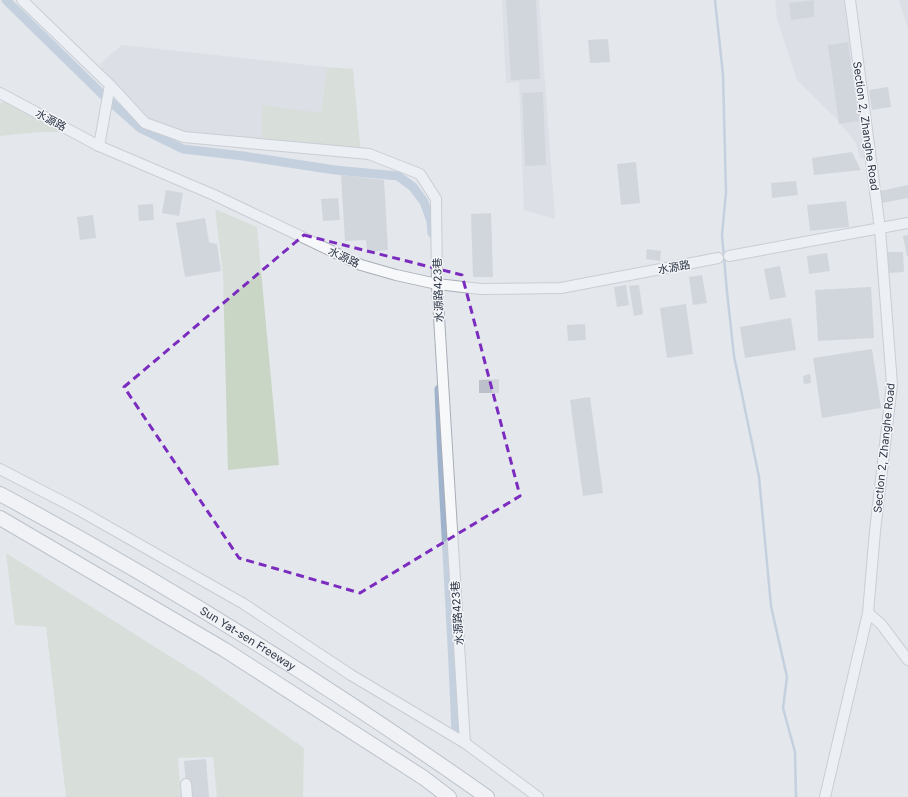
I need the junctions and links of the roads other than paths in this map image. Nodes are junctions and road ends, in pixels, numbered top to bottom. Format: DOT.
graph roads {
  1 [pos="22,0"];
  2 [pos="850,0"];
  3 [pos="110,85"];
  4 [pos="0,93"];
  5 [pos="100,146"];
  6 [pos="908,223"];
  7 [pos="880,229"];
  8 [pos="729,256"];
  9 [pos="718,258"];
  10 [pos="437,284"];
  11 [pos="0,469"];
  12 [pos="0,494"];
  13 [pos="0,518"];
  14 [pos="868,613"];
  15 [pos="908,660"];
  16 [pos="465,743"];
  17 [pos="186,784"];
  18 [pos="187,797"];
  19 [pos="449,797"];
  20 [pos="487,797"];
  21 [pos="538,797"];
  22 [pos="825,797"];
  1 -- 3 [label="street, 水源路423巷"];
  2 -- 7 [label="street, Section 2, Zhanghe Road"];
  3 -- 5 [label="street"];
  3 -- 10 [label="street, 水源路423巷"];
  4 -- 5 [label="street, 水源路"];
  5 -- 10 [label="street, 水源路"];
  6 -- 7 [label="street"];
  7 -- 8 [label="street"];
  7 -- 14 [label="street, Section 2, Zhanghe Road"];
  9 -- 10 [label="street, 水源路"];
  10 -- 16 [label="street, 水源路423巷"];
  11 -- 16 [label="street"];
  12 -- 20 [label="highway, Sun Yat-sen Freeway"];
  13 -- 19 [label="highway, Sun Yat-sen Freeway"];
  14 -- 15 [label="street"];
  14 -- 22 [label="street, Section 2, Zhanghe Road"];
  16 -- 21 [label="street"];
  17 -- 18 [label="street"];
}
